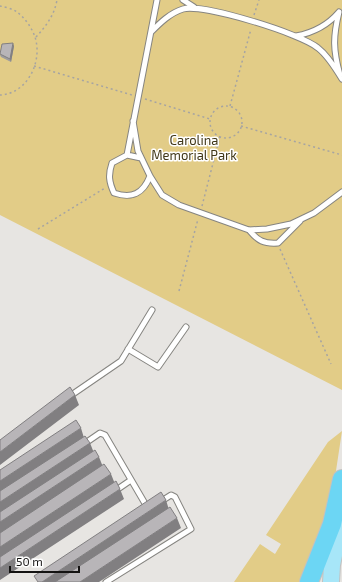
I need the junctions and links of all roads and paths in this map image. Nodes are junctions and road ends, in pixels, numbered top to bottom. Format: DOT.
graph roads {
  1 [pos="57,0"];
  2 [pos="157,0"];
  3 [pos="183,0"];
  4 [pos="259,0"];
  5 [pos="0,6"];
  6 [pos="194,7"];
  7 [pos="341,10"];
  8 [pos="253,22"];
  9 [pos="151,32"];
  10 [pos="296,36"];
  11 [pos="36,37"];
  12 [pos="34,66"];
  13 [pos="342,79"];
  14 [pos="0,95"];
  15 [pos="138,97"];
  16 [pos="230,106"];
  17 [pos="210,119"];
  18 [pos="134,121"];
  19 [pos="241,126"];
  20 [pos="127,155"];
  21 [pos="342,155"];
  22 [pos="141,158"];
  23 [pos="150,176"];
  24 [pos="110,185"];
  25 [pos="342,192"];
  26 [pos="302,218"];
  27 [pos="38,229"];
  28 [pos="250,230"];
  29 [pos="278,243"];
  30 [pos="152,310"];
  31 [pos="186,327"];
  32 [pos="128,349"];
  33 [pos="331,364"];
  34 [pos="67,398"];
  35 [pos="80,446"];
  36 [pos="342,479"];
  37 [pos="131,480"];
  38 [pos="112,493"];
  39 [pos="147,507"];
  40 [pos="140,511"];
  41 [pos="342,516"];
  42 [pos="106,582"];
  43 [pos="309,582"];
  44 [pos="331,582"];
  1 -- 11 [label="path"];
  2 -- 9 [label="lane"];
  3 -- 6 [label="lane"];
  4 -- 8 [label="path"];
  5 -- 11 [label="path"];
  6 -- 8 [label="lane"];
  6 -- 9 [label="lane"];
  7 -- 10 [label="lane"];
  7 -- 13 [label="lane"];
  8 -- 10 [label="lane"];
  8 -- 16 [label="path"];
  9 -- 15 [label="lane"];
  10 -- 13 [label="lane"];
  11 -- 12 [label="path"];
  12 -- 14 [label="path"];
  12 -- 15 [label="path"];
  15 -- 17 [label="path"];
  15 -- 18 [label="lane"];
  16 -- 17 [label="path"];
  16 -- 19 [label="path"];
  17 -- 19 [label="path"];
  18 -- 20 [label="lane"];
  18 -- 22 [label="lane"];
  19 -- 21 [label="path"];
  20 -- 22 [label="lane"];
  20 -- 24 [label="lane"];
  22 -- 23 [label="lane"];
  23 -- 24 [label="lane"];
  23 -- 28 [label="lane"];
  24 -- 27 [label="path"];
  25 -- 26 [label="lane"];
  26 -- 28 [label="lane"];
  26 -- 29 [label="lane"];
  28 -- 29 [label="lane"];
  29 -- 33 [label="path"];
  30 -- 32 [label="lane"];
  31 -- 32 [label="lane"];
  32 -- 34 [label="lane"];
  35 -- 37 [label="lane"];
  36 -- 43 [label="highway"];
  37 -- 38 [label="lane"];
  37 -- 39 [label="lane"];
  39 -- 40 [label="lane"];
  39 -- 42 [label="lane"];
  41 -- 44 [label="main road"];
}
